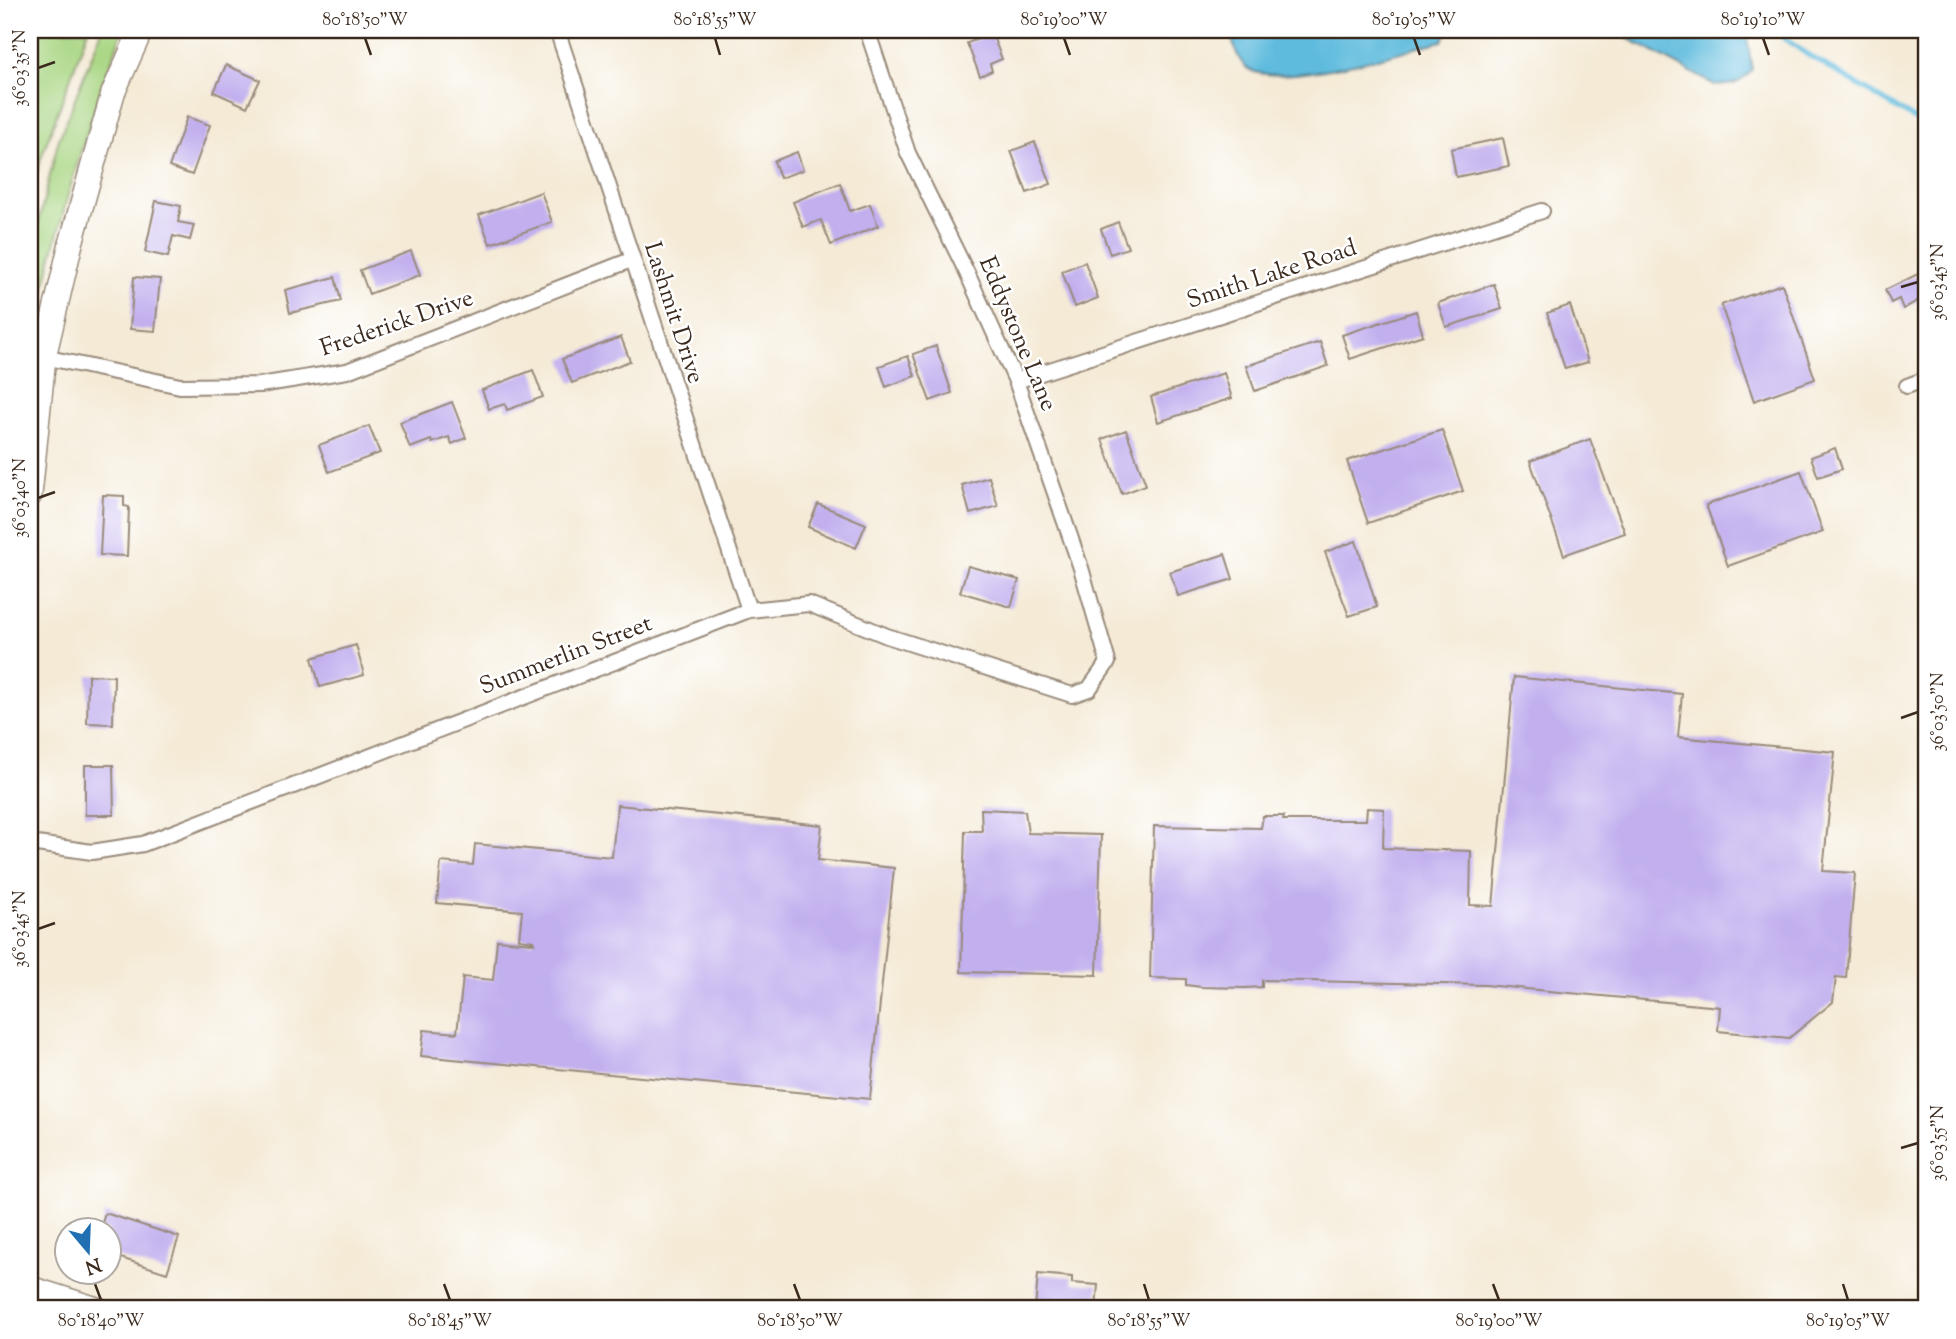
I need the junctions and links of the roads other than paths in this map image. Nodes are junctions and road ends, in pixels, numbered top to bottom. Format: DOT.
graph roads {
  1 [pos="141,30"];
  2 [pos="557,30"];
  3 [pos="867,30"];
  4 [pos="1542,211"];
  5 [pos="631,260"];
  6 [pos="44,357"];
  7 [pos="1926,379"];
  8 [pos="1016,381"];
  9 [pos="1907,386"];
  10 [pos="30,495"];
  11 [pos="749,610"];
  12 [pos="1108,662"];
  13 [pos="30,844"];
  14 [pos="30,1287"];
  15 [pos="100,1309"];
  1 -- 6 [label="main road"];
  2 -- 5 [label="street, Lashmit Drive"];
  3 -- 8 [label="street, Eddystone Lane"];
  4 -- 8 [label="street, Smith Lake Road"];
  5 -- 6 [label="street, Frederick Drive"];
  5 -- 11 [label="street, Lashmit Drive"];
  6 -- 10 [label="main road"];
  7 -- 9 [label="street"];
  8 -- 12 [label="street, Eddystone Lane"];
  11 -- 12 [label="street, Summerlin Street"];
  11 -- 13 [label="street, Summerlin Street"];
  14 -- 15 [label="main road"];
}
